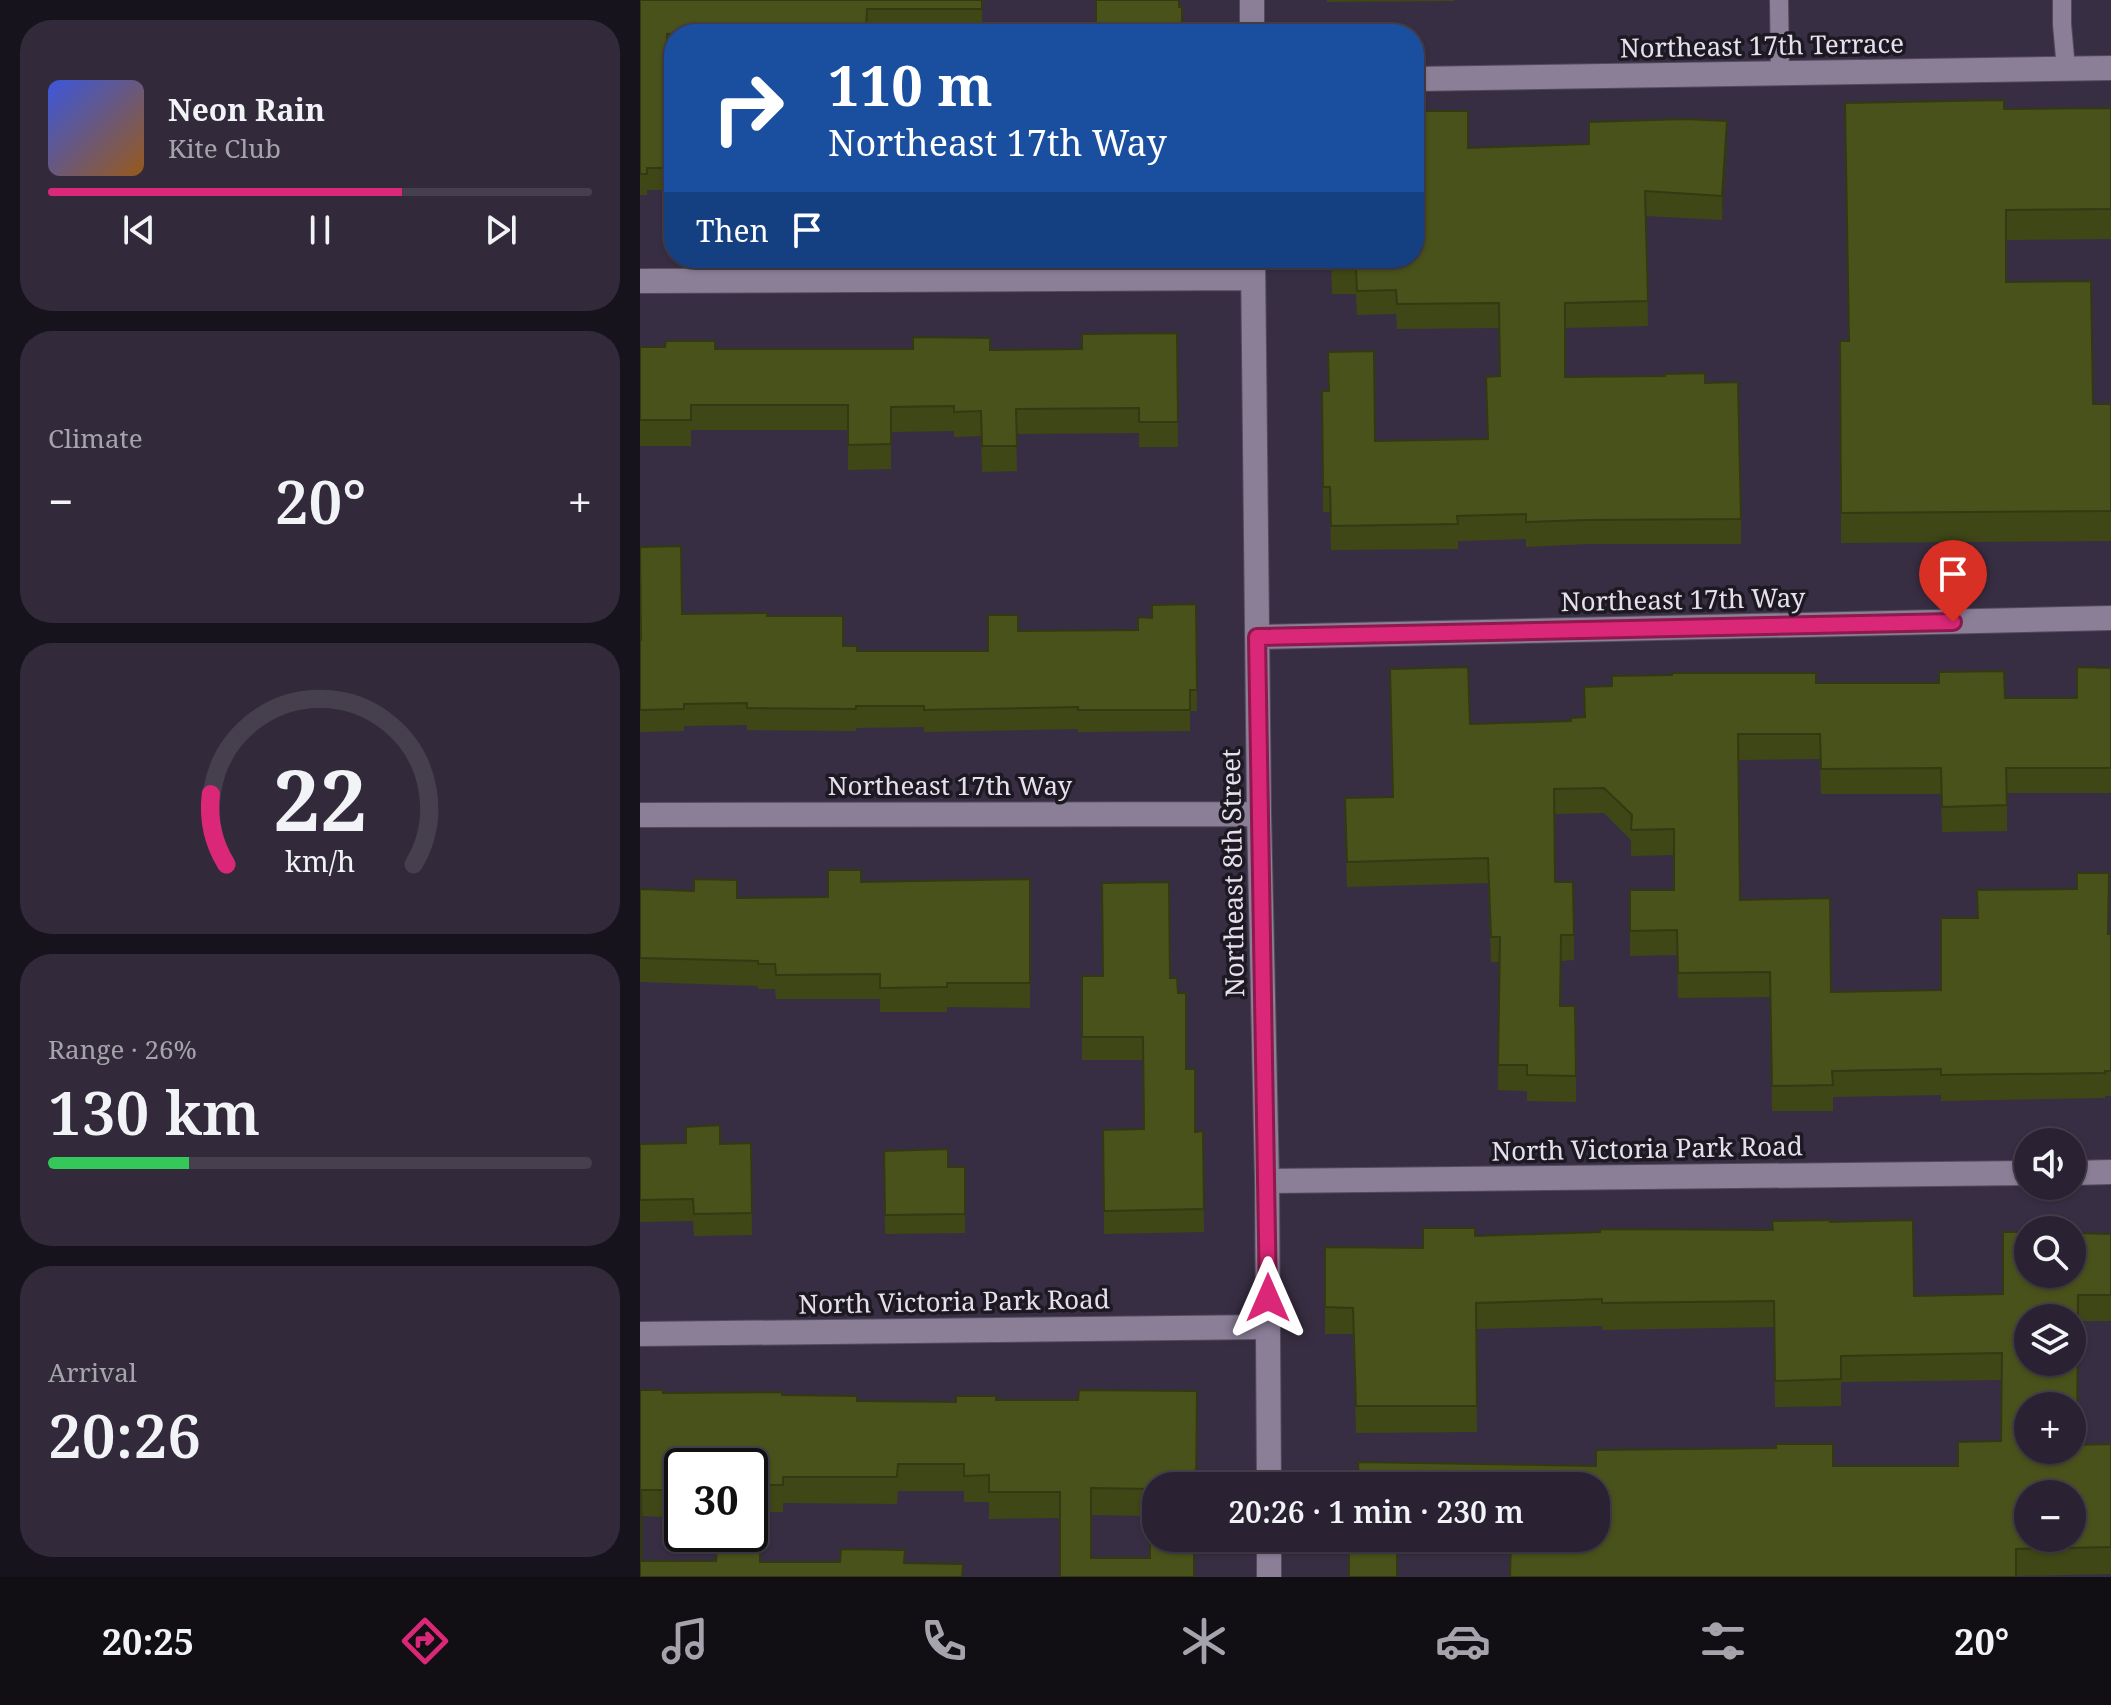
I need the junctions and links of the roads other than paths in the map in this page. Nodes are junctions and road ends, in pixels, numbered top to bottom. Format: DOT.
graph roads {
  1 [pos="1252,0"];
  2 [pos="1779,0"];
  3 [pos="2062,0"];
  4 [pos="1252,24"];
  5 [pos="2111,68"];
  6 [pos="2066,69"];
  7 [pos="1780,73"];
  8 [pos="1424,79"];
  9 [pos="1253,268"];
  10 [pos="640,281"];
  11 [pos="2111,618"];
  12 [pos="1257,637"];
  13 [pos="1259,814"];
  14 [pos="640,815"];
  15 [pos="2111,1172"];
  16 [pos="2014,1173"];
  17 [pos="2086,1173"];
  18 [pos="1267,1181"];
  19 [pos="1268,1327"];
  20 [pos="640,1334"];
  21 [pos="1269,1472"];
  22 [pos="1269,1552"];
  23 [pos="1269,1577"];
  1 -- 4 [label="street"];
  2 -- 7 [label="lane"];
  3 -- 6 [label="lane"];
  5 -- 6 [label="street, Northeast 17th Terrace"];
  6 -- 7 [label="street, Northeast 17th Terrace"];
  7 -- 8 [label="street, Northeast 17th Terrace"];
  9 -- 10 [label="street"];
  9 -- 12 [label="street, Northeast 8th Street"];
  11 -- 12 [label="street, Northeast 17th Way"];
  12 -- 13 [label="street, Northeast 8th Street"];
  13 -- 14 [label="street, Northeast 17th Way"];
  13 -- 18 [label="street, Northeast 8th Street"];
  15 -- 17 [label="street"];
  16 -- 18 [label="street, North Victoria Park Road"];
  18 -- 19 [label="street, Northeast 8th Street"];
  19 -- 20 [label="street, North Victoria Park Road"];
  19 -- 21 [label="street, Northeast 8th Street"];
  22 -- 23 [label="street"];
}
